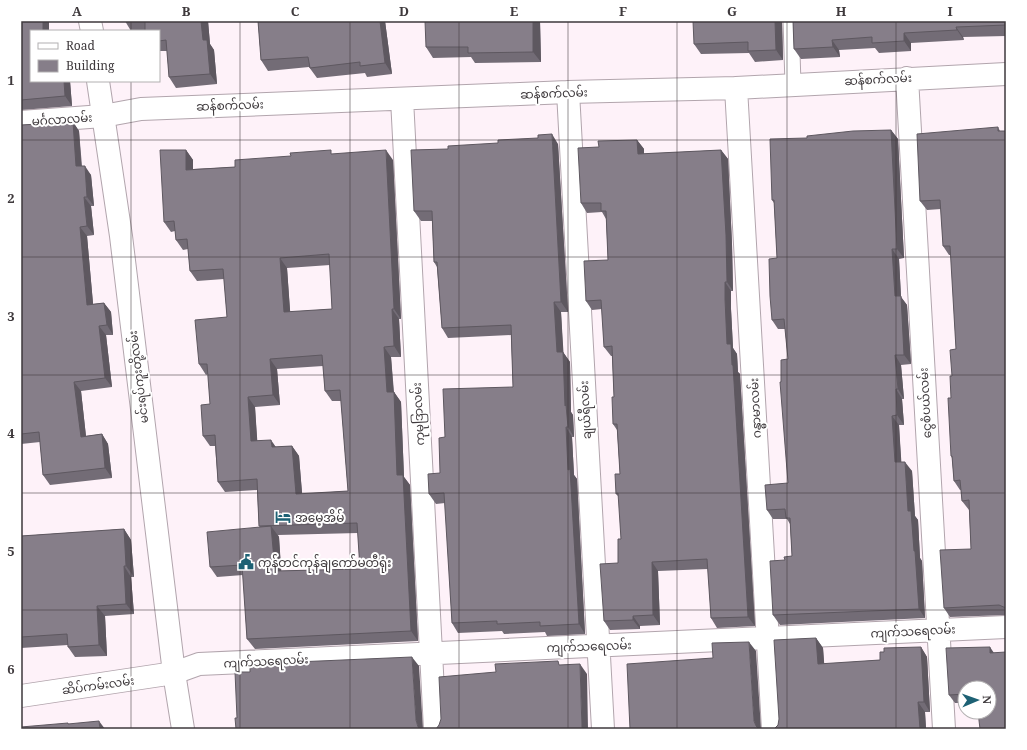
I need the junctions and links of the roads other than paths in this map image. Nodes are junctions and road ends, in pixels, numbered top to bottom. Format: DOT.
graph roads {
  1 [pos="791,21"];
  2 [pos="1006,74"];
  3 [pos="907,78"];
  4 [pos="98,82"];
  5 [pos="793,84"];
  6 [pos="736,88"];
  7 [pos="568,92"];
  8 [pos="402,99"];
  9 [pos="103,116"];
  10 [pos="21,122"];
  11 [pos="1006,627"];
  12 [pos="938,630"];
  13 [pos="768,639"];
  14 [pos="597,646"];
  15 [pos="431,653"];
  16 [pos="174,673"];
  17 [pos="21,696"];
  18 [pos="183,729"];
  19 [pos="435,729"];
  20 [pos="603,729"];
  21 [pos="773,729"];
  22 [pos="944,729"];
  1 -- 5 [label="lane"];
  2 -- 3 [label="street, ဆန်စက်လမ်း"];
  3 -- 5 [label="street, ဆန်စက်လမ်း"];
  3 -- 12 [label="street, ငွေစံပယ်လမ်း"];
  4 -- 9 [label="street, မင်းရပ်ကူးတို့လမ်း"];
  5 -- 6 [label="street, ဆန်စက်လမ်း"];
  6 -- 7 [label="street, ဆန်စက်လမ်း"];
  6 -- 13 [label="street, ဂန္ဓာမာလမ်း"];
  7 -- 8 [label="street, ဆန်စက်လမ်း"];
  7 -- 14 [label="street, ချယ်ရီလမ်း"];
  8 -- 9 [label="street, ဆန်စက်လမ်း"];
  8 -- 15 [label="street, ကုမုဒြာလမ်း"];
  9 -- 10 [label="street, မင်္ဂလာလမ်း"];
  9 -- 16 [label="street, မင်းရပ်ကူးတို့လမ်း"];
  11 -- 12 [label="street, ကျက်သရေလမ်း"];
  12 -- 13 [label="street, ကျက်သရေလမ်း"];
  12 -- 22 [label="street, ငွေစံပယ်လမ်း"];
  13 -- 14 [label="street, ကျက်သရေလမ်း"];
  13 -- 21 [label="street, ဂန္ဓာမာလမ်း"];
  14 -- 15 [label="street, ကျက်သရေလမ်း"];
  14 -- 20 [label="street, ချယ်ရီလမ်း"];
  15 -- 16 [label="street, ကျက်သရေလမ်း"];
  15 -- 19 [label="street, ကုမုဒြာလမ်း"];
  16 -- 17 [label="street, ဆိပ်ကမ်းလမ်း"];
  16 -- 18 [label="street, မင်းရပ်ကူးတို့လမ်း"];
}
